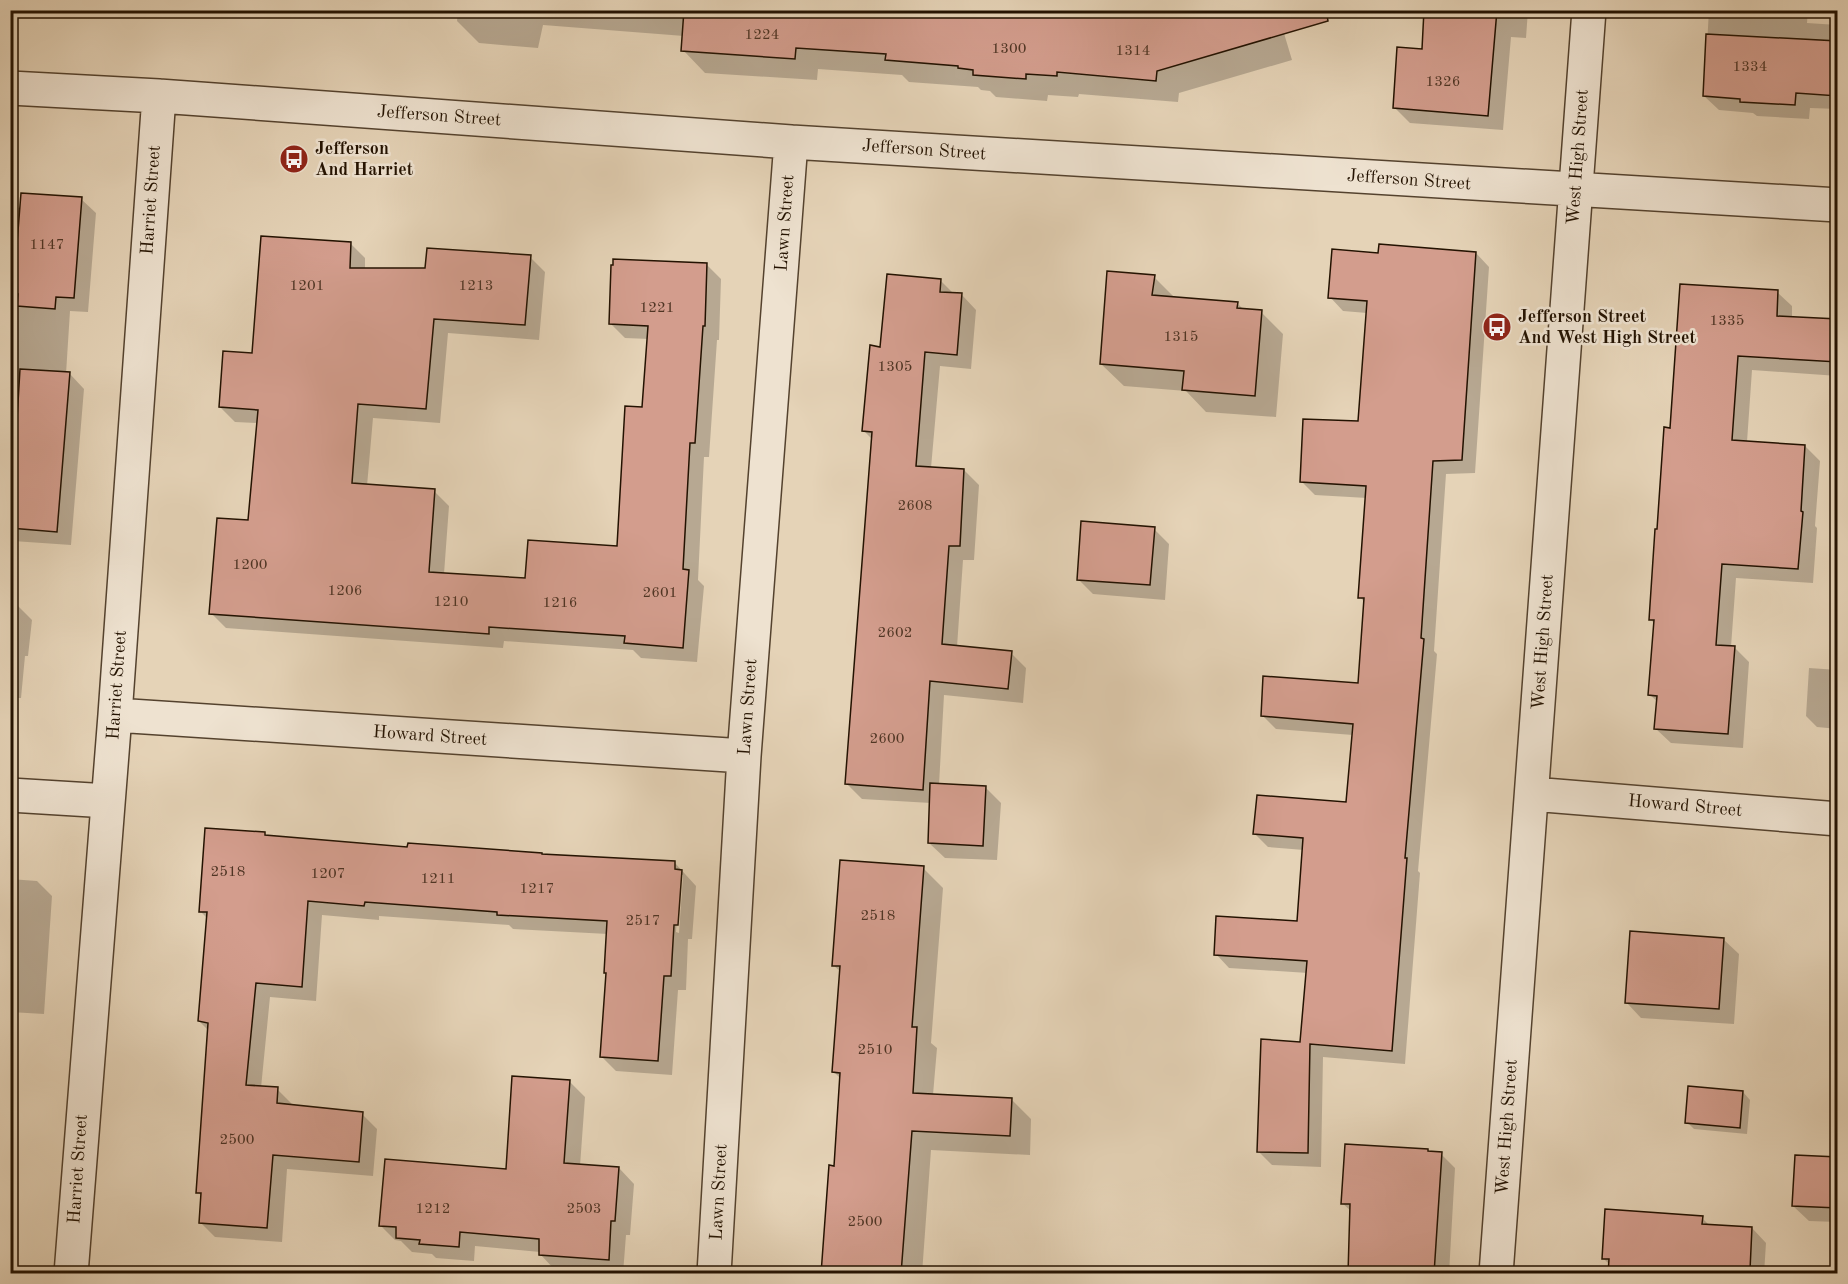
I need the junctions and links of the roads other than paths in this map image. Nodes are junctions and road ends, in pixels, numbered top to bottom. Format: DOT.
graph roads {
  1 [pos="1589,10"];
  2 [pos="10,88"];
  3 [pos="159,96"];
  4 [pos="791,142"];
  5 [pos="1575,190"];
  6 [pos="1838,205"];
  7 [pos="115,715"];
  8 [pos="744,756"];
  9 [pos="1532,794"];
  10 [pos="10,795"];
  11 [pos="108,801"];
  12 [pos="1838,819"];
  13 [pos="71,1274"];
  14 [pos="714,1274"];
  15 [pos="1496,1274"];
  1 -- 5 [label="street, West High Street"];
  2 -- 3 [label="street, Jefferson Street"];
  3 -- 4 [label="street, Jefferson Street"];
  3 -- 7 [label="street, Harriet Street"];
  4 -- 5 [label="street, Jefferson Street"];
  4 -- 8 [label="street, Lawn Street"];
  5 -- 6 [label="street, Jefferson Street"];
  5 -- 9 [label="street, West High Street"];
  7 -- 8 [label="street, Howard Street"];
  7 -- 11 [label="street, Harriet Street"];
  8 -- 14 [label="street, Lawn Street"];
  9 -- 12 [label="street, Howard Street"];
  9 -- 15 [label="street, West High Street"];
  10 -- 11 [label="street"];
  11 -- 13 [label="street, Harriet Street"];
}
